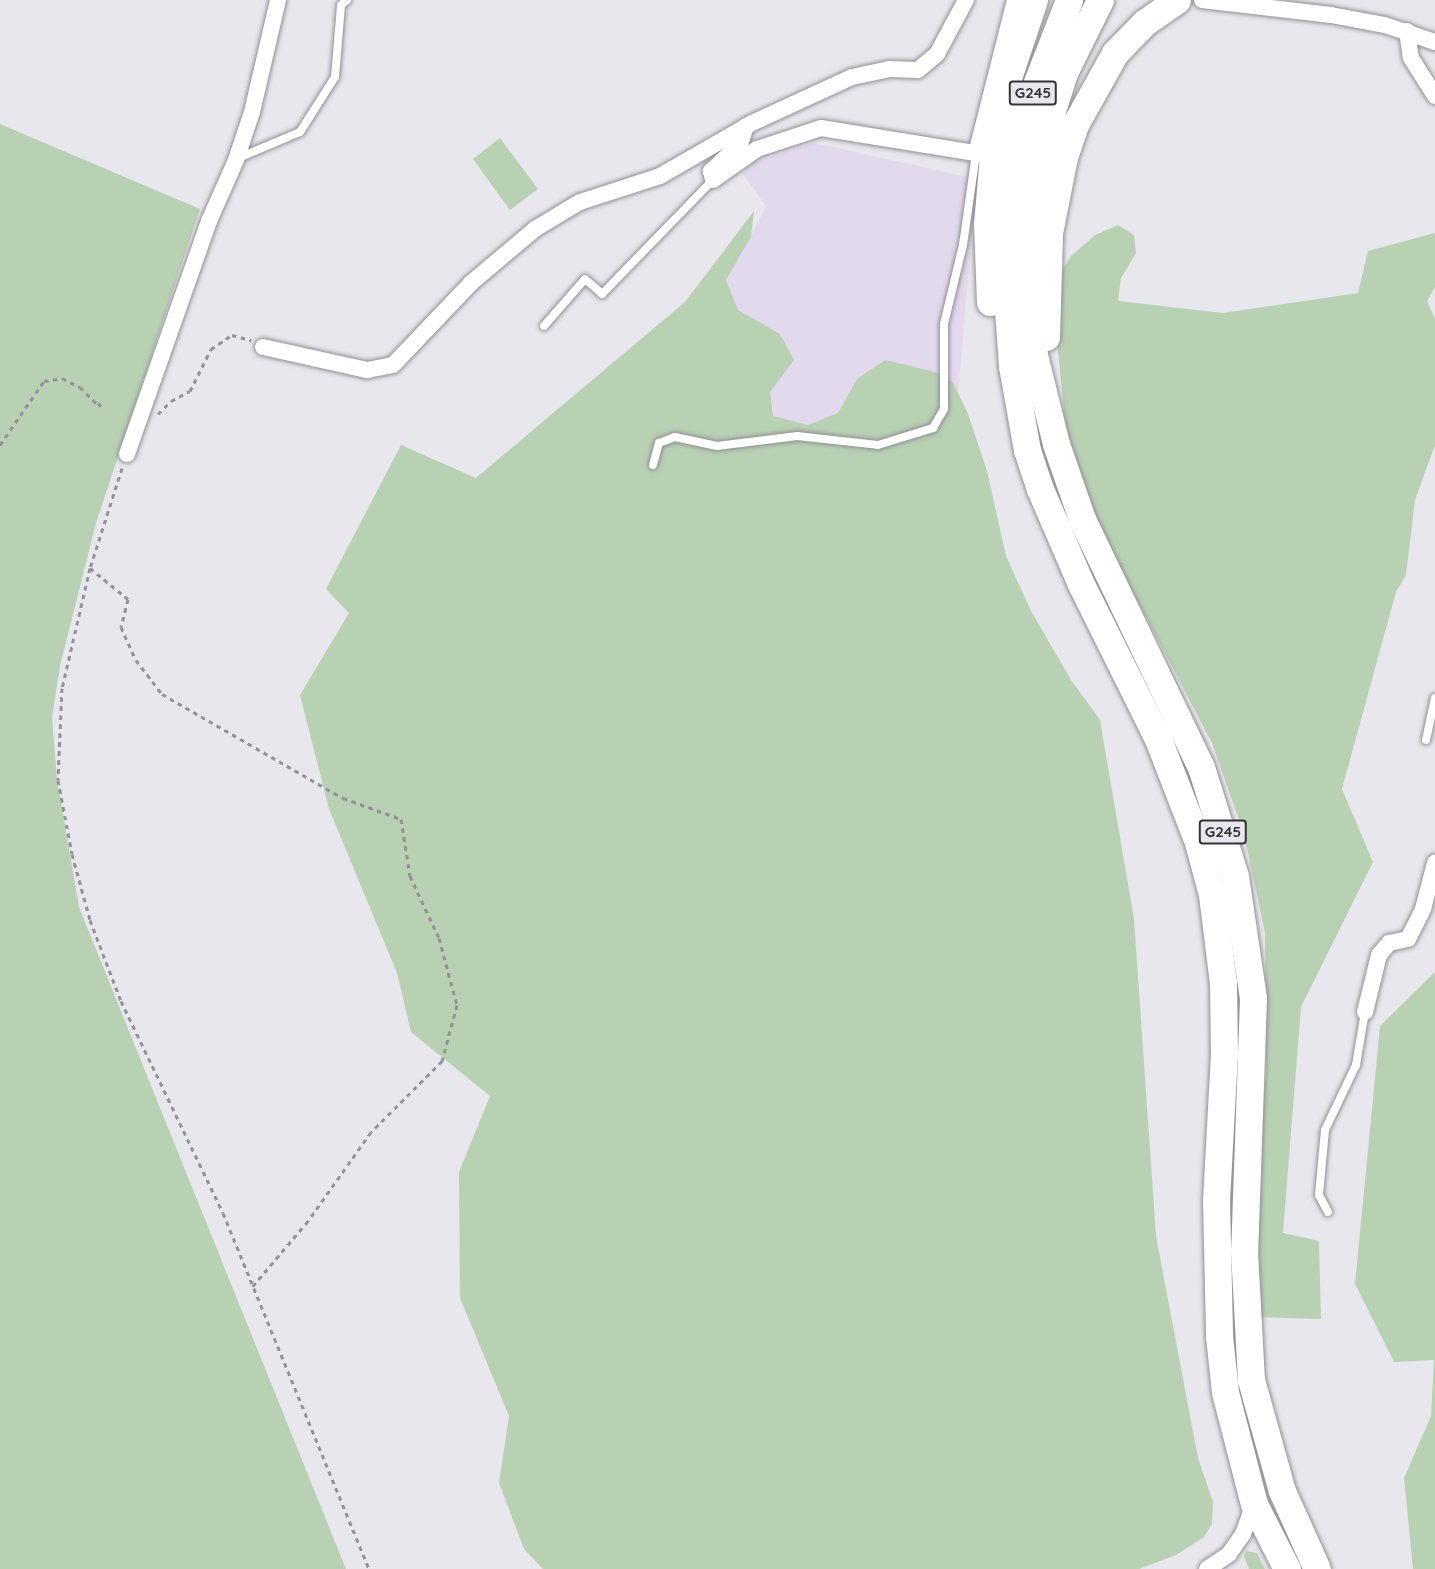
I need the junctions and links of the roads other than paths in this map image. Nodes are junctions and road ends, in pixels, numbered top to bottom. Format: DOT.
graph roads {
  1 [pos="278,0"];
  2 [pos="347,0"];
  3 [pos="966,0"];
  4 [pos="1015,0"];
  5 [pos="1034,0"];
  6 [pos="1101,0"];
  7 [pos="1177,0"];
  8 [pos="1202,0"];
  9 [pos="1067,3"];
  10 [pos="1407,31"];
  11 [pos="1435,42"];
  12 [pos="1435,96"];
  13 [pos="746,126"];
  14 [pos="988,151"];
  15 [pos="236,160"];
  16 [pos="713,180"];
  17 [pos="544,326"];
  18 [pos="263,347"];
  19 [pos="1056,444"];
  20 [pos="1028,450"];
  21 [pos="127,454"];
  22 [pos="653,465"];
  23 [pos="1435,698"];
  24 [pos="1426,740"];
  25 [pos="1435,863"];
  26 [pos="1365,1012"];
  27 [pos="1328,1212"];
  28 [pos="1254,1504"];
  29 [pos="1207,1569"];
  30 [pos="1287,1569"];
  31 [pos="1317,1569"];
  1 -- 15 [label="street"];
  2 -- 15 [label="lane"];
  3 -- 13 [label="street"];
  4 -- 14 [label="street"];
  5 -- 14 [label="highway"];
  6 -- 19 [label="highway, G245"];
  7 -- 19 [label="highway"];
  8 -- 10 [label="street"];
  9 -- 20 [label="highway, G245"];
  10 -- 11 [label="street"];
  10 -- 12 [label="street"];
  13 -- 16 [label="street"];
  13 -- 18 [label="street"];
  14 -- 16 [label="street"];
  14 -- 20 [label="highway"];
  14 -- 22 [label="lane"];
  15 -- 21 [label="street"];
  16 -- 17 [label="lane"];
  19 -- 31 [label="highway, G245"];
  20 -- 28 [label="highway, G245"];
  23 -- 24 [label="lane"];
  25 -- 26 [label="street"];
  26 -- 27 [label="lane"];
  28 -- 29 [label="street"];
  28 -- 30 [label="highway, G245"];
}
